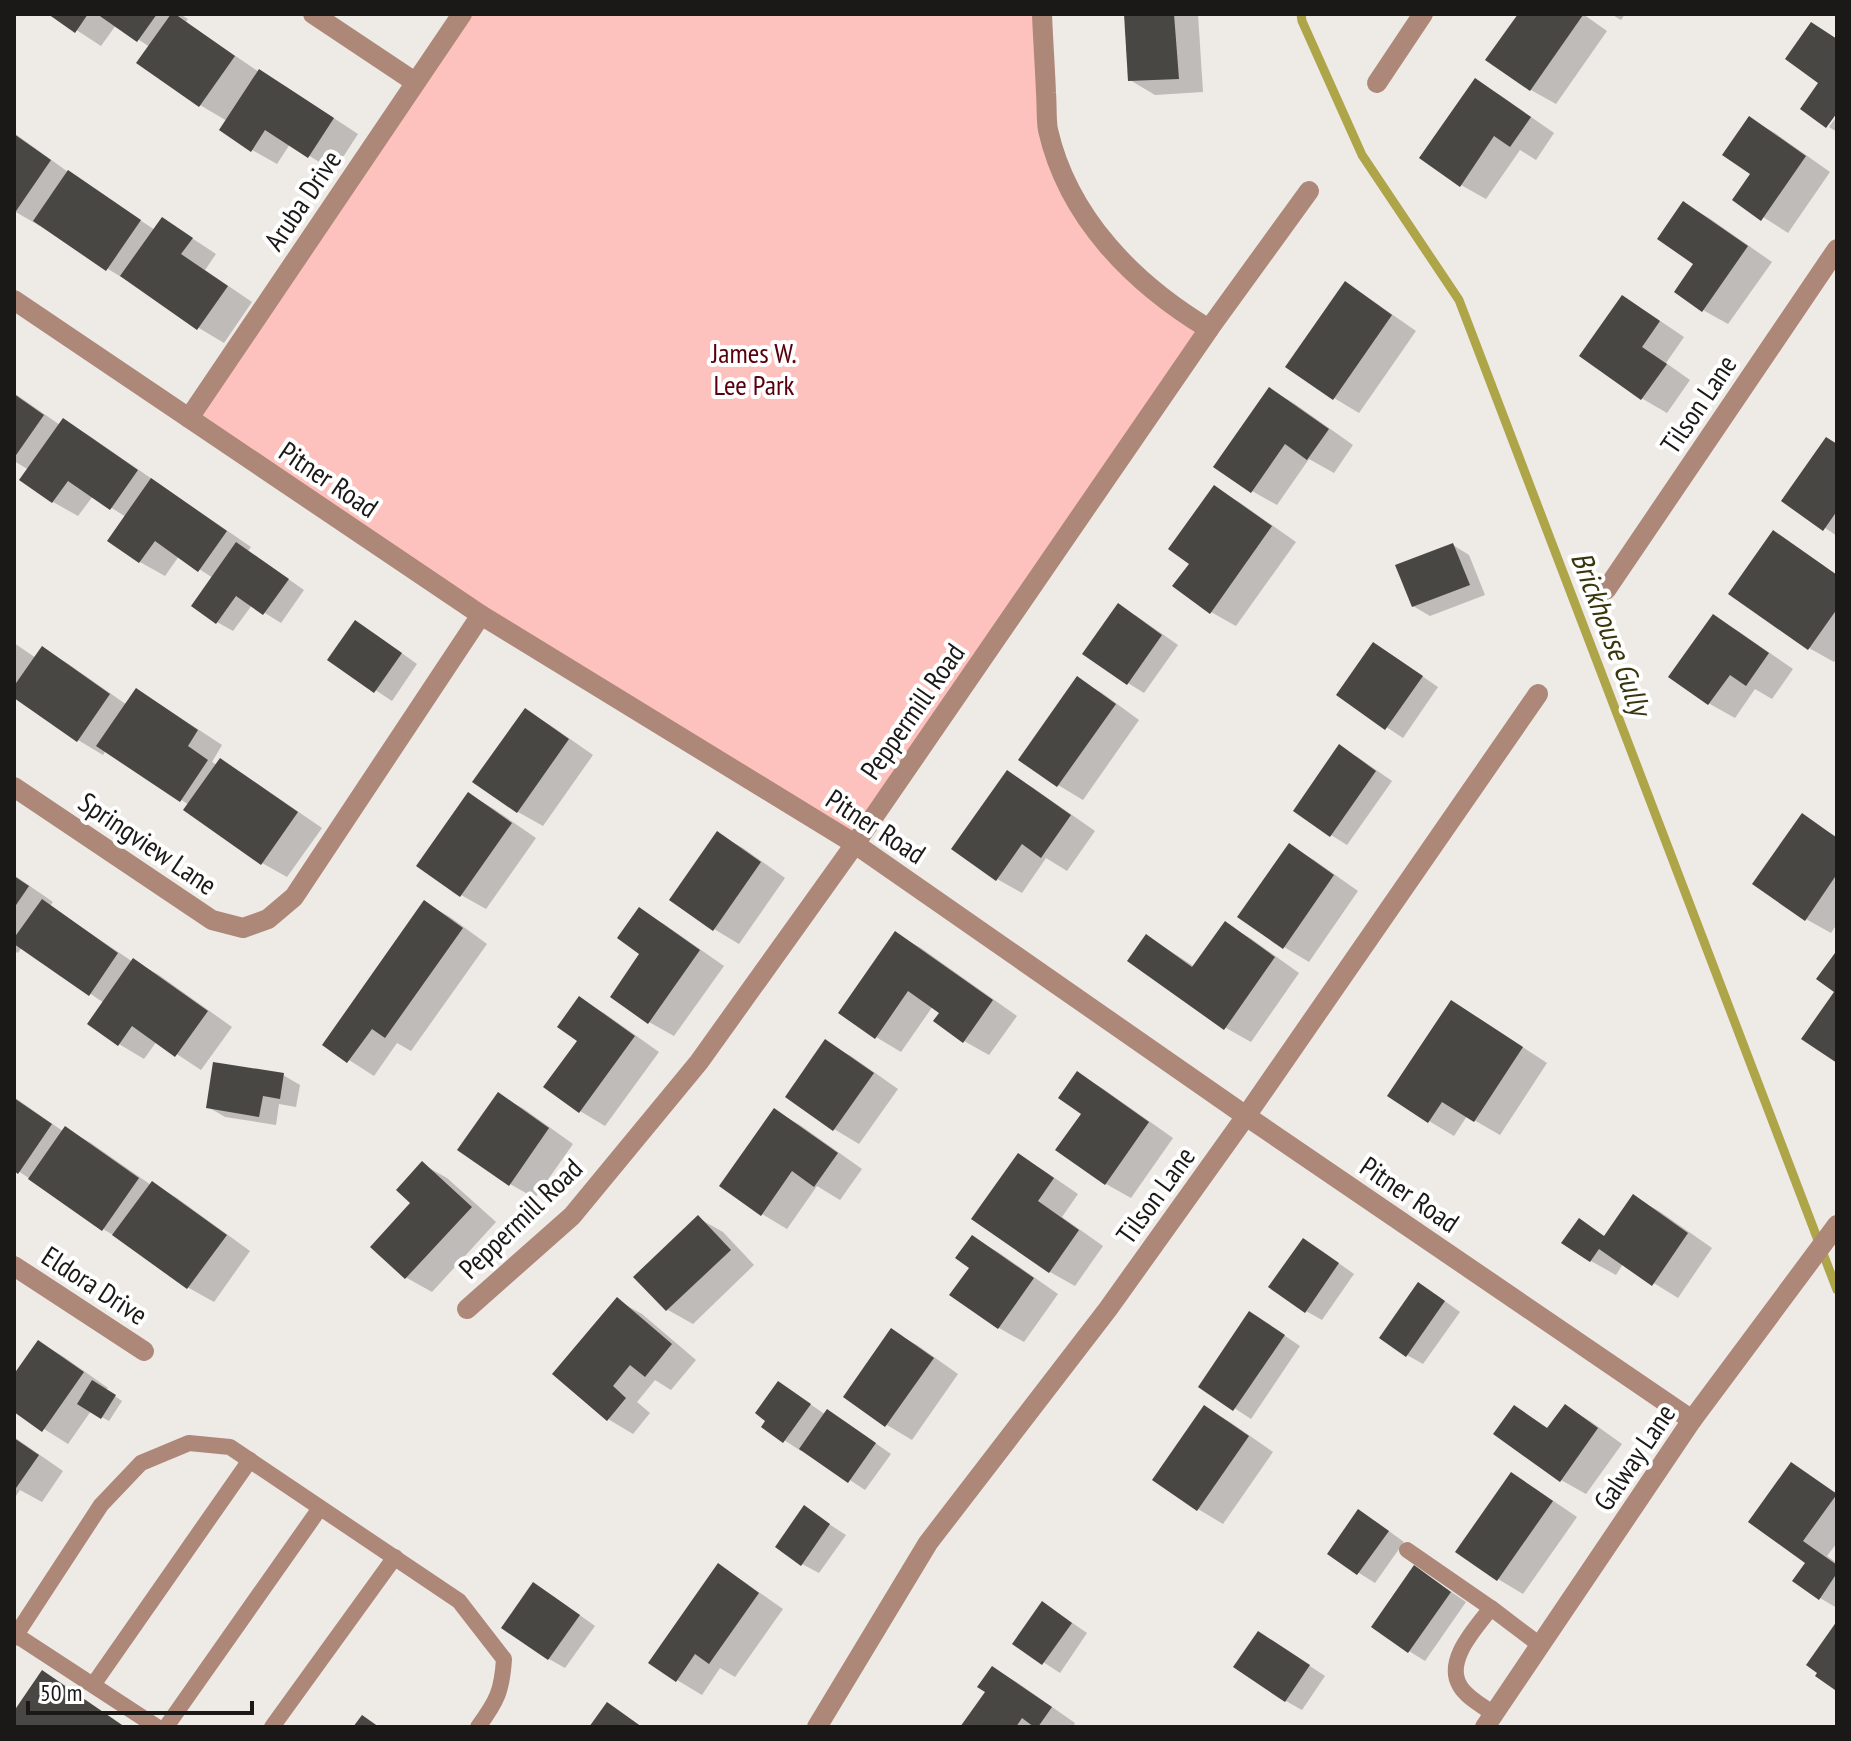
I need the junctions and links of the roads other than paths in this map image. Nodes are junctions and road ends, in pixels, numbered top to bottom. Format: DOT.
graph roads {
  1 [pos="313,14"];
  2 [pos="462,14"];
  3 [pos="1042,14"];
  4 [pos="1423,14"];
  5 [pos="415,82"];
  6 [pos="1377,83"];
  7 [pos="1309,191"];
  8 [pos="1837,249"];
  9 [pos="14,300"];
  10 [pos="1209,329"];
  11 [pos="189,418"];
  12 [pos="1606,590"];
  13 [pos="481,615"];
  14 [pos="1538,694"];
  15 [pos="14,787"];
  16 [pos="855,844"];
  17 [pos="1246,1116"];
  18 [pos="1837,1225"];
  19 [pos="14,1266"];
  20 [pos="467,1309"];
  21 [pos="144,1351"];
  22 [pos="1692,1420"];
  23 [pos="250,1460"];
  24 [pos="320,1508"];
  25 [pos="1407,1550"];
  26 [pos="395,1557"];
  27 [pos="1491,1608"];
  28 [pos="15,1636"];
  29 [pos="1540,1645"];
  30 [pos="93,1685"];
  31 [pos="1490,1720"];
  32 [pos="157,1727"];
  33 [pos="166,1727"];
  34 [pos="272,1727"];
  35 [pos="478,1727"];
  36 [pos="817,1727"];
  1 -- 5 [label="street"];
  2 -- 5 [label="street, Aruba Drive"];
  3 -- 10 [label="street"];
  4 -- 6 [label="street"];
  5 -- 11 [label="street, Aruba Drive"];
  7 -- 10 [label="street, Peppermill Road"];
  8 -- 12 [label="street, Tilson Lane"];
  9 -- 11 [label="street, Pitner Road"];
  10 -- 16 [label="street, Peppermill Road"];
  11 -- 13 [label="street, Pitner Road"];
  13 -- 15 [label="street, Springview Lane"];
  13 -- 16 [label="street, Pitner Road"];
  14 -- 17 [label="street, Tilson Lane"];
  16 -- 17 [label="street, Pitner Road"];
  16 -- 20 [label="street, Peppermill Road"];
  17 -- 22 [label="street, Pitner Road"];
  17 -- 36 [label="street, Tilson Lane"];
  18 -- 22 [label="street, Galway Lane"];
  19 -- 21 [label="street, Eldora Drive"];
  22 -- 29 [label="street, Galway Lane"];
  23 -- 24 [label="lane"];
  23 -- 28 [label="lane"];
  23 -- 30 [label="lane"];
  24 -- 26 [label="lane"];
  24 -- 33 [label="lane"];
  25 -- 27 [label="lane"];
  26 -- 34 [label="lane"];
  26 -- 35 [label="lane"];
  27 -- 29 [label="lane"];
  27 -- 31 [label="lane"];
  28 -- 30 [label="lane"];
  29 -- 31 [label="street, Galway Lane"];
  30 -- 32 [label="lane"];
}
